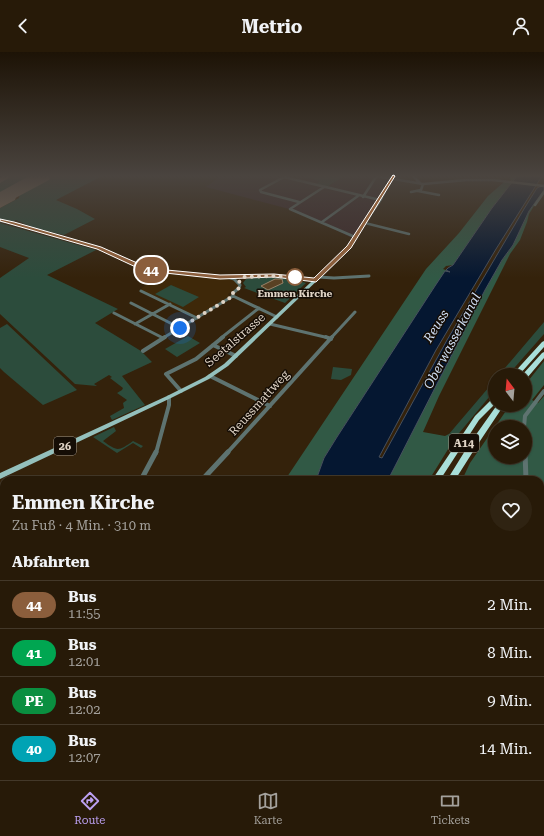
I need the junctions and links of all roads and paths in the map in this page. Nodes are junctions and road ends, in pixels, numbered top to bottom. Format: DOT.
graph roads {
  1 [pos="292,210"];
  2 [pos="339,210"];
  3 [pos="373,210"];
  4 [pos="0,221"];
  5 [pos="322,222"];
  6 [pos="365,223"];
  7 [pos="409,234"];
  8 [pos="355,237"];
  9 [pos="369,276"];
  10 [pos="228,277"];
  11 [pos="244,277"];
  12 [pos="317,278"];
  13 [pos="239,282"];
  14 [pos="141,291"];
  15 [pos="233,296"];
  16 [pos="131,303"];
  17 [pos="170,304"];
  18 [pos="258,308"];
  19 [pos="355,312"];
  20 [pos="114,313"];
  21 [pos="153,314"];
  22 [pos="277,317"];
  23 [pos="197,318"];
  24 [pos="135,324"];
  25 [pos="270,324"];
  26 [pos="180,328"];
  27 [pos="163,338"];
  28 [pos="331,339"];
  29 [pos="544,343"];
  30 [pos="213,345"];
  31 [pos="142,351"];
  32 [pos="544,354"];
  33 [pos="236,356"];
  34 [pos="522,368"];
  35 [pos="532,368"];
  36 [pos="210,376"];
  37 [pos="544,390"];
  38 [pos="181,392"];
  39 [pos="169,397"];
  40 [pos="270,406"];
  41 [pos="488,408"];
  42 [pos="496,412"];
  43 [pos="525,420"];
  44 [pos="526,464"];
  45 [pos="0,476"];
  46 [pos="143,476"];
  47 [pos="206,476"];
  48 [pos="439,476"];
  49 [pos="444,476"];
  50 [pos="452,476"];
  51 [pos="526,476"];
  1 -- 5 [label="street"];
  2 -- 5 [label="street"];
  3 -- 6 [label="main road, Seetalstrasse / 26"];
  4 -- 10 [label="street"];
  5 -- 8 [label="street"];
  6 -- 7 [label="street"];
  6 -- 8 [label="main road, Seetalstrasse / 26"];
  8 -- 12 [label="main road, Seetalstrasse / 26"];
  9 -- 12 [label="street"];
  10 -- 11 [label="street"];
  10 -- 13 [label="street"];
  11 -- 12 [label="street"];
  11 -- 13 [label="street"];
  12 -- 22 [label="main road, Seetalstrasse / 26"];
  13 -- 15 [label="street"];
  14 -- 17 [label="street"];
  15 -- 18 [label="street"];
  15 -- 23 [label="street"];
  16 -- 21 [label="street"];
  17 -- 21 [label="street"];
  17 -- 23 [label="street"];
  18 -- 22 [label="street"];
  18 -- 30 [label="street"];
  19 -- 28 [label="street, Reussmattweg"];
  20 -- 24 [label="street"];
  21 -- 24 [label="street"];
  21 -- 26 [label="street"];
  22 -- 25 [label="main road, Seetalstrasse / 26"];
  23 -- 26 [label="street"];
  24 -- 27 [label="street"];
  25 -- 28 [label="street"];
  25 -- 33 [label="main road, Seetalstrasse / 26"];
  26 -- 27 [label="street"];
  27 -- 31 [label="street"];
  28 -- 40 [label="street, Reussmattweg"];
  29 -- 34 [label="highway"];
  30 -- 33 [label="street"];
  30 -- 38 [label="street"];
  32 -- 35 [label="highway"];
  33 -- 36 [label="main road, Seetalstrasse / 26"];
  36 -- 38 [label="main road, Seetalstrasse / 26"];
  36 -- 40 [label="street"];
  37 -- 43 [label="street"];
  38 -- 39 [label="main road, Seetalstrasse / 26"];
  39 -- 45 [label="main road, Seetalstrasse / 26"];
  39 -- 46 [label="street"];
  40 -- 47 [label="street, Reussmattweg"];
  41 -- 48 [label="highway, A14"];
  41 -- 49 [label="highway, A14"];
  42 -- 50 [label="highway, A14"];
  44 -- 51 [label="street"];
}
